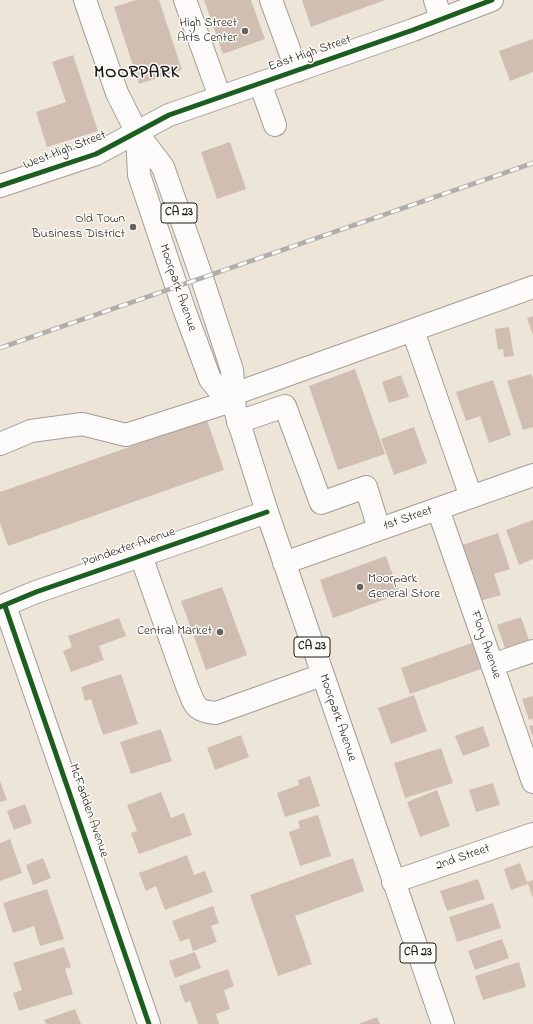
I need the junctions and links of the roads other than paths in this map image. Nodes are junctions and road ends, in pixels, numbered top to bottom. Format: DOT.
graph roads {
  1 [pos="85,0"];
  2 [pos="185,0"];
  3 [pos="271,0"];
  4 [pos="492,0"];
  5 [pos="438,10"];
  6 [pos="297,71"];
  7 [pos="260,83"];
  8 [pos="220,97"];
  9 [pos="275,125"];
  10 [pos="137,133"];
  11 [pos="0,186"];
  12 [pos="533,287"];
  13 [pos="413,331"];
  14 [pos="234,407"];
  15 [pos="0,444"];
  16 [pos="533,475"];
  17 [pos="472,497"];
  18 [pos="438,509"];
  19 [pos="267,512"];
  20 [pos="380,529"];
  21 [pos="141,556"];
  22 [pos="284,563"];
  23 [pos="3,606"];
  24 [pos="533,650"];
  25 [pos="492,665"];
  26 [pos="322,675"];
  27 [pos="533,782"];
  28 [pos="533,834"];
  29 [pos="393,882"];
  30 [pos="149,1024"];
  31 [pos="442,1024"];
  1 -- 10 [label="street, Moorpark Avenue / CA 23"];
  2 -- 8 [label="street"];
  3 -- 6 [label="street"];
  4 -- 5 [label="street, East High Street"];
  5 -- 6 [label="street, East High Street"];
  6 -- 7 [label="street, East High Street"];
  7 -- 8 [label="street, East High Street"];
  7 -- 9 [label="street"];
  8 -- 10 [label="street, East High Street"];
  10 -- 11 [label="street, West High Street"];
  10 -- 14 [label="street, Moorpark Avenue / CA 23"];
  12 -- 13 [label="street"];
  13 -- 14 [label="street"];
  13 -- 17 [label="street"];
  14 -- 15 [label="street"];
  14 -- 19 [label="street, Moorpark Avenue / CA 23"];
  14 -- 20 [label="street"];
  16 -- 17 [label="street, 1st Street"];
  17 -- 18 [label="street, 1st Street"];
  18 -- 20 [label="street, 1st Street"];
  18 -- 25 [label="street, Flory Avenue"];
  19 -- 21 [label="street, Poindexter Avenue"];
  19 -- 22 [label="street, Moorpark Avenue / CA 23"];
  20 -- 22 [label="street, 1st Street"];
  21 -- 23 [label="street, Poindexter Avenue"];
  21 -- 26 [label="street"];
  22 -- 26 [label="street, Moorpark Avenue / CA 23"];
  23 -- 30 [label="street, McFadden Avenue"];
  24 -- 25 [label="street"];
  25 -- 27 [label="street, Flory Avenue"];
  26 -- 29 [label="street, Moorpark Avenue / CA 23"];
  28 -- 29 [label="street, 2nd Street"];
  29 -- 31 [label="street, Moorpark Avenue / CA 23"];
}
